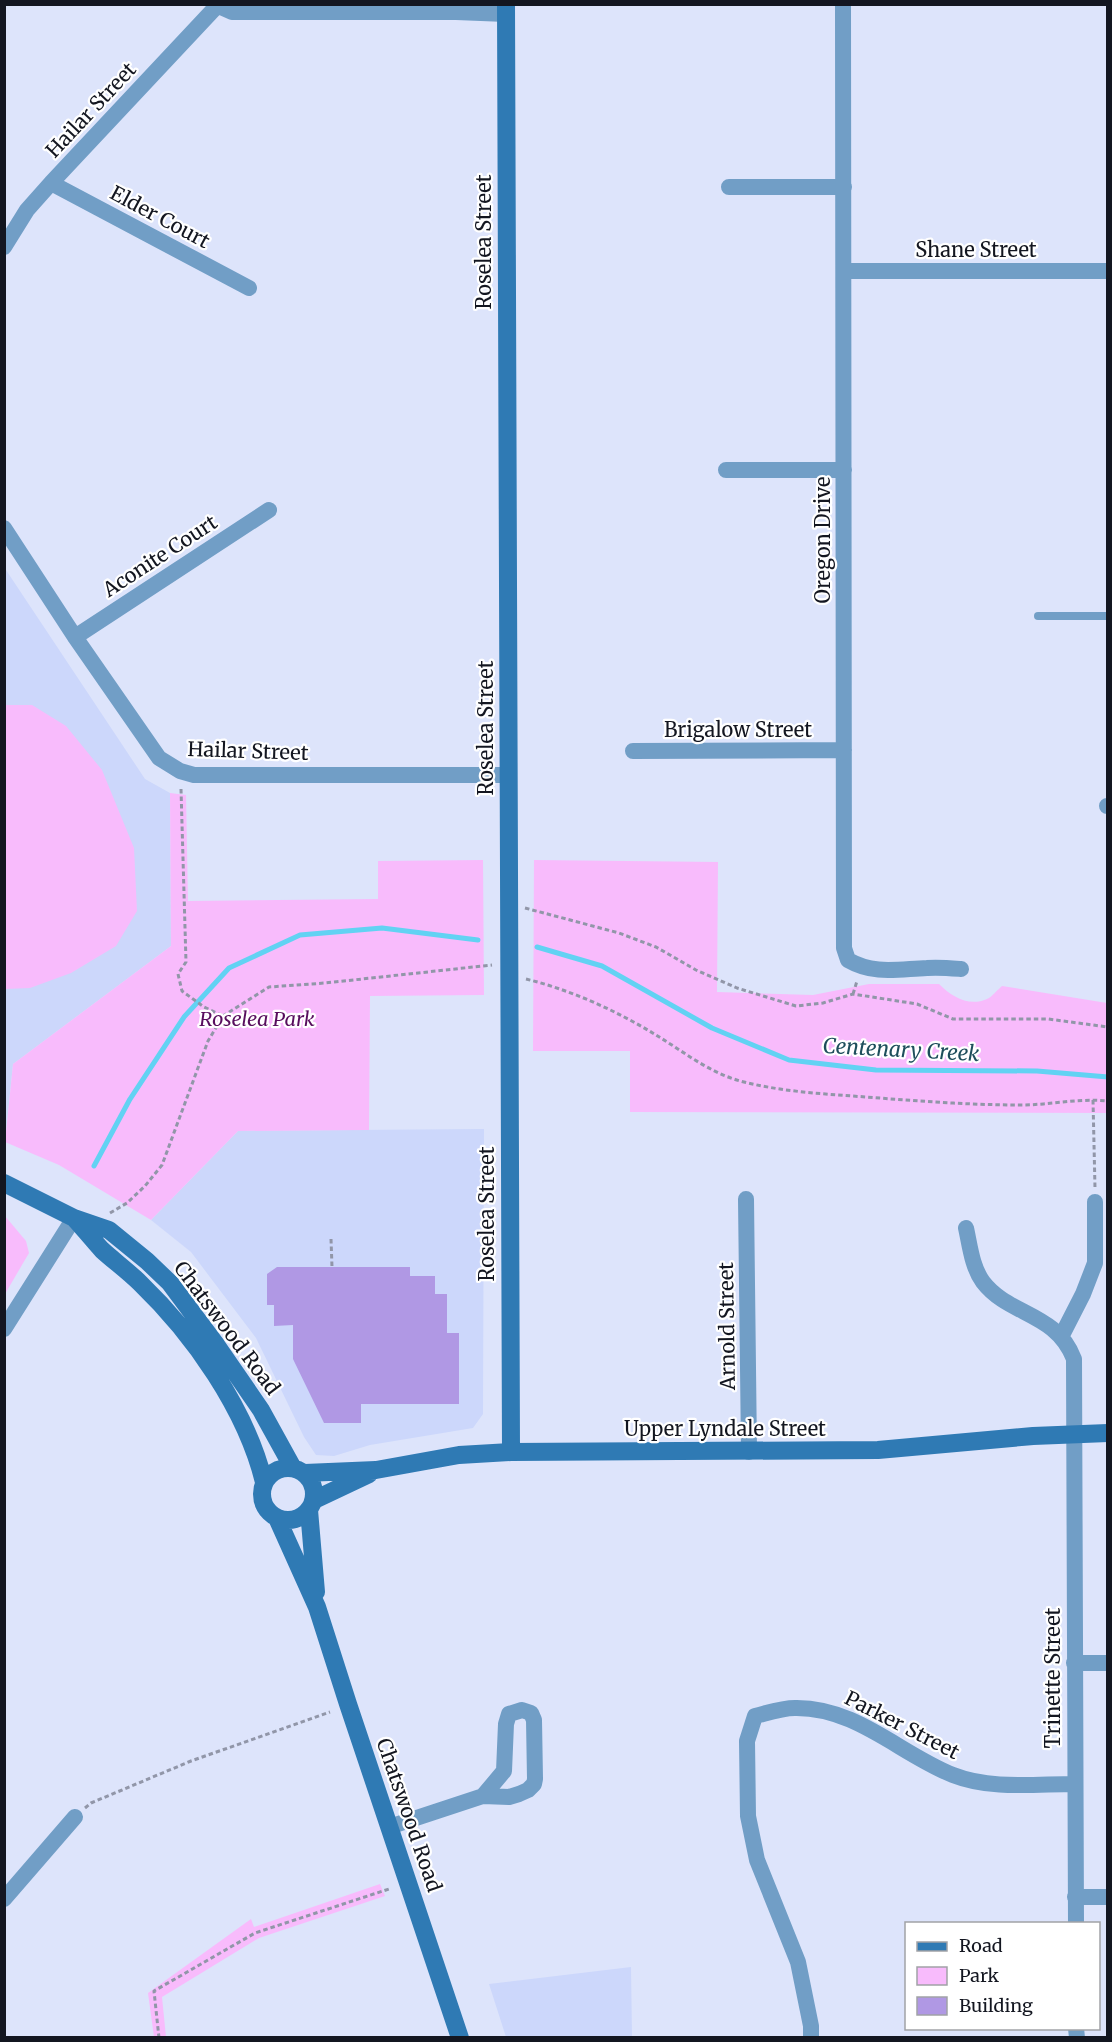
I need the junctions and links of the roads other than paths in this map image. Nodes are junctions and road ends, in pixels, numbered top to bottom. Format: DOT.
graph roads {
  1 [pos="843,4"];
  2 [pos="215,6"];
  3 [pos="506,9"];
  4 [pos="51,183"];
  5 [pos="729,187"];
  6 [pos="844,187"];
  7 [pos="4,247"];
  8 [pos="844,271"];
  9 [pos="1107,271"];
  10 [pos="249,288"];
  11 [pos="726,470"];
  12 [pos="844,470"];
  13 [pos="269,510"];
  14 [pos="4,528"];
  15 [pos="1038,616"];
  16 [pos="1107,616"];
  17 [pos="75,637"];
  18 [pos="844,750"];
  19 [pos="633,751"];
  20 [pos="509,775"];
  21 [pos="960,969"];
  22 [pos="4,1183"];
  23 [pos="746,1199"];
  24 [pos="1095,1202"];
  25 [pos="78,1219"];
  26 [pos="966,1228"];
  27 [pos="175,1291"];
  28 [pos="161,1305"];
  29 [pos="4,1329"];
  30 [pos="1061,1337"];
  31 [pos="1075,1433"];
  32 [pos="1107,1433"];
  33 [pos="511,1452"];
  34 [pos="749,1452"];
  35 [pos="376,1470"];
  36 [pos="299,1471"];
  37 [pos="264,1482"];
  38 [pos="312,1505"];
  39 [pos="277,1518"];
  40 [pos="317,1606"];
  41 [pos="1074,1663"];
  42 [pos="1107,1663"];
  43 [pos="1075,1784"];
  44 [pos="483,1796"];
  45 [pos="75,1817"];
  46 [pos="389,1827"];
  47 [pos="1075,1897"];
  48 [pos="1107,1897"];
  49 [pos="4,1899"];
  50 [pos="1076,1922"];
  51 [pos="460,2037"];
  52 [pos="811,2037"];
  1 -- 6 [label="street, Oregon Drive"];
  2 -- 3 [label="street"];
  2 -- 4 [label="street, Hailar Street"];
  3 -- 20 [label="street, Roselea Street"];
  4 -- 7 [label="street, Hailar Street"];
  4 -- 10 [label="street, Elder Court"];
  5 -- 6 [label="street"];
  6 -- 8 [label="street, Oregon Drive"];
  8 -- 9 [label="street, Shane Street"];
  8 -- 12 [label="street, Oregon Drive"];
  11 -- 12 [label="street"];
  12 -- 18 [label="street, Oregon Drive"];
  13 -- 17 [label="street, Aconite Court"];
  14 -- 17 [label="street, Hailar Street"];
  15 -- 16 [label="lane"];
  17 -- 20 [label="street, Hailar Street"];
  18 -- 19 [label="street, Brigalow Street"];
  18 -- 21 [label="street, Oregon Drive"];
  20 -- 33 [label="street, Roselea Street"];
  22 -- 25 [label="street, Chatswood Road"];
  23 -- 34 [label="street, Arnold Street"];
  24 -- 30 [label="street"];
  25 -- 27 [label="street, Chatswood Road"];
  25 -- 28 [label="street, Chatswood Road"];
  25 -- 29 [label="street"];
  26 -- 30 [label="street"];
  27 -- 28 [label="street"];
  27 -- 36 [label="street, Chatswood Road"];
  28 -- 37 [label="street, Chatswood Road"];
  30 -- 31 [label="street, Trinette Street"];
  31 -- 32 [label="street, Upper Lyndale Street"];
  31 -- 34 [label="street, Upper Lyndale Street"];
  31 -- 41 [label="street, Trinette Street"];
  33 -- 34 [label="street, Upper Lyndale Street"];
  33 -- 35 [label="street, Upper Lyndale Street"];
  35 -- 36 [label="street, Upper Lyndale Street"];
  35 -- 38 [label="street, Upper Lyndale Street"];
  36 -- 37 [label="street"];
  36 -- 38 [label="street"];
  37 -- 39 [label="street"];
  38 -- 39 [label="street"];
  38 -- 40 [label="street, Chatswood Road"];
  39 -- 40 [label="street, Chatswood Road"];
  40 -- 46 [label="street, Chatswood Road"];
  41 -- 42 [label="street"];
  41 -- 43 [label="street, Trinette Street"];
  43 -- 47 [label="street, Trinette Street"];
  43 -- 52 [label="street, Parker Street"];
  44 -- 44 [label="street"];
  44 -- 46 [label="street"];
  45 -- 49 [label="street"];
  46 -- 51 [label="street, Chatswood Road"];
  47 -- 48 [label="street"];
  47 -- 50 [label="street, Trinette Street"];
}
